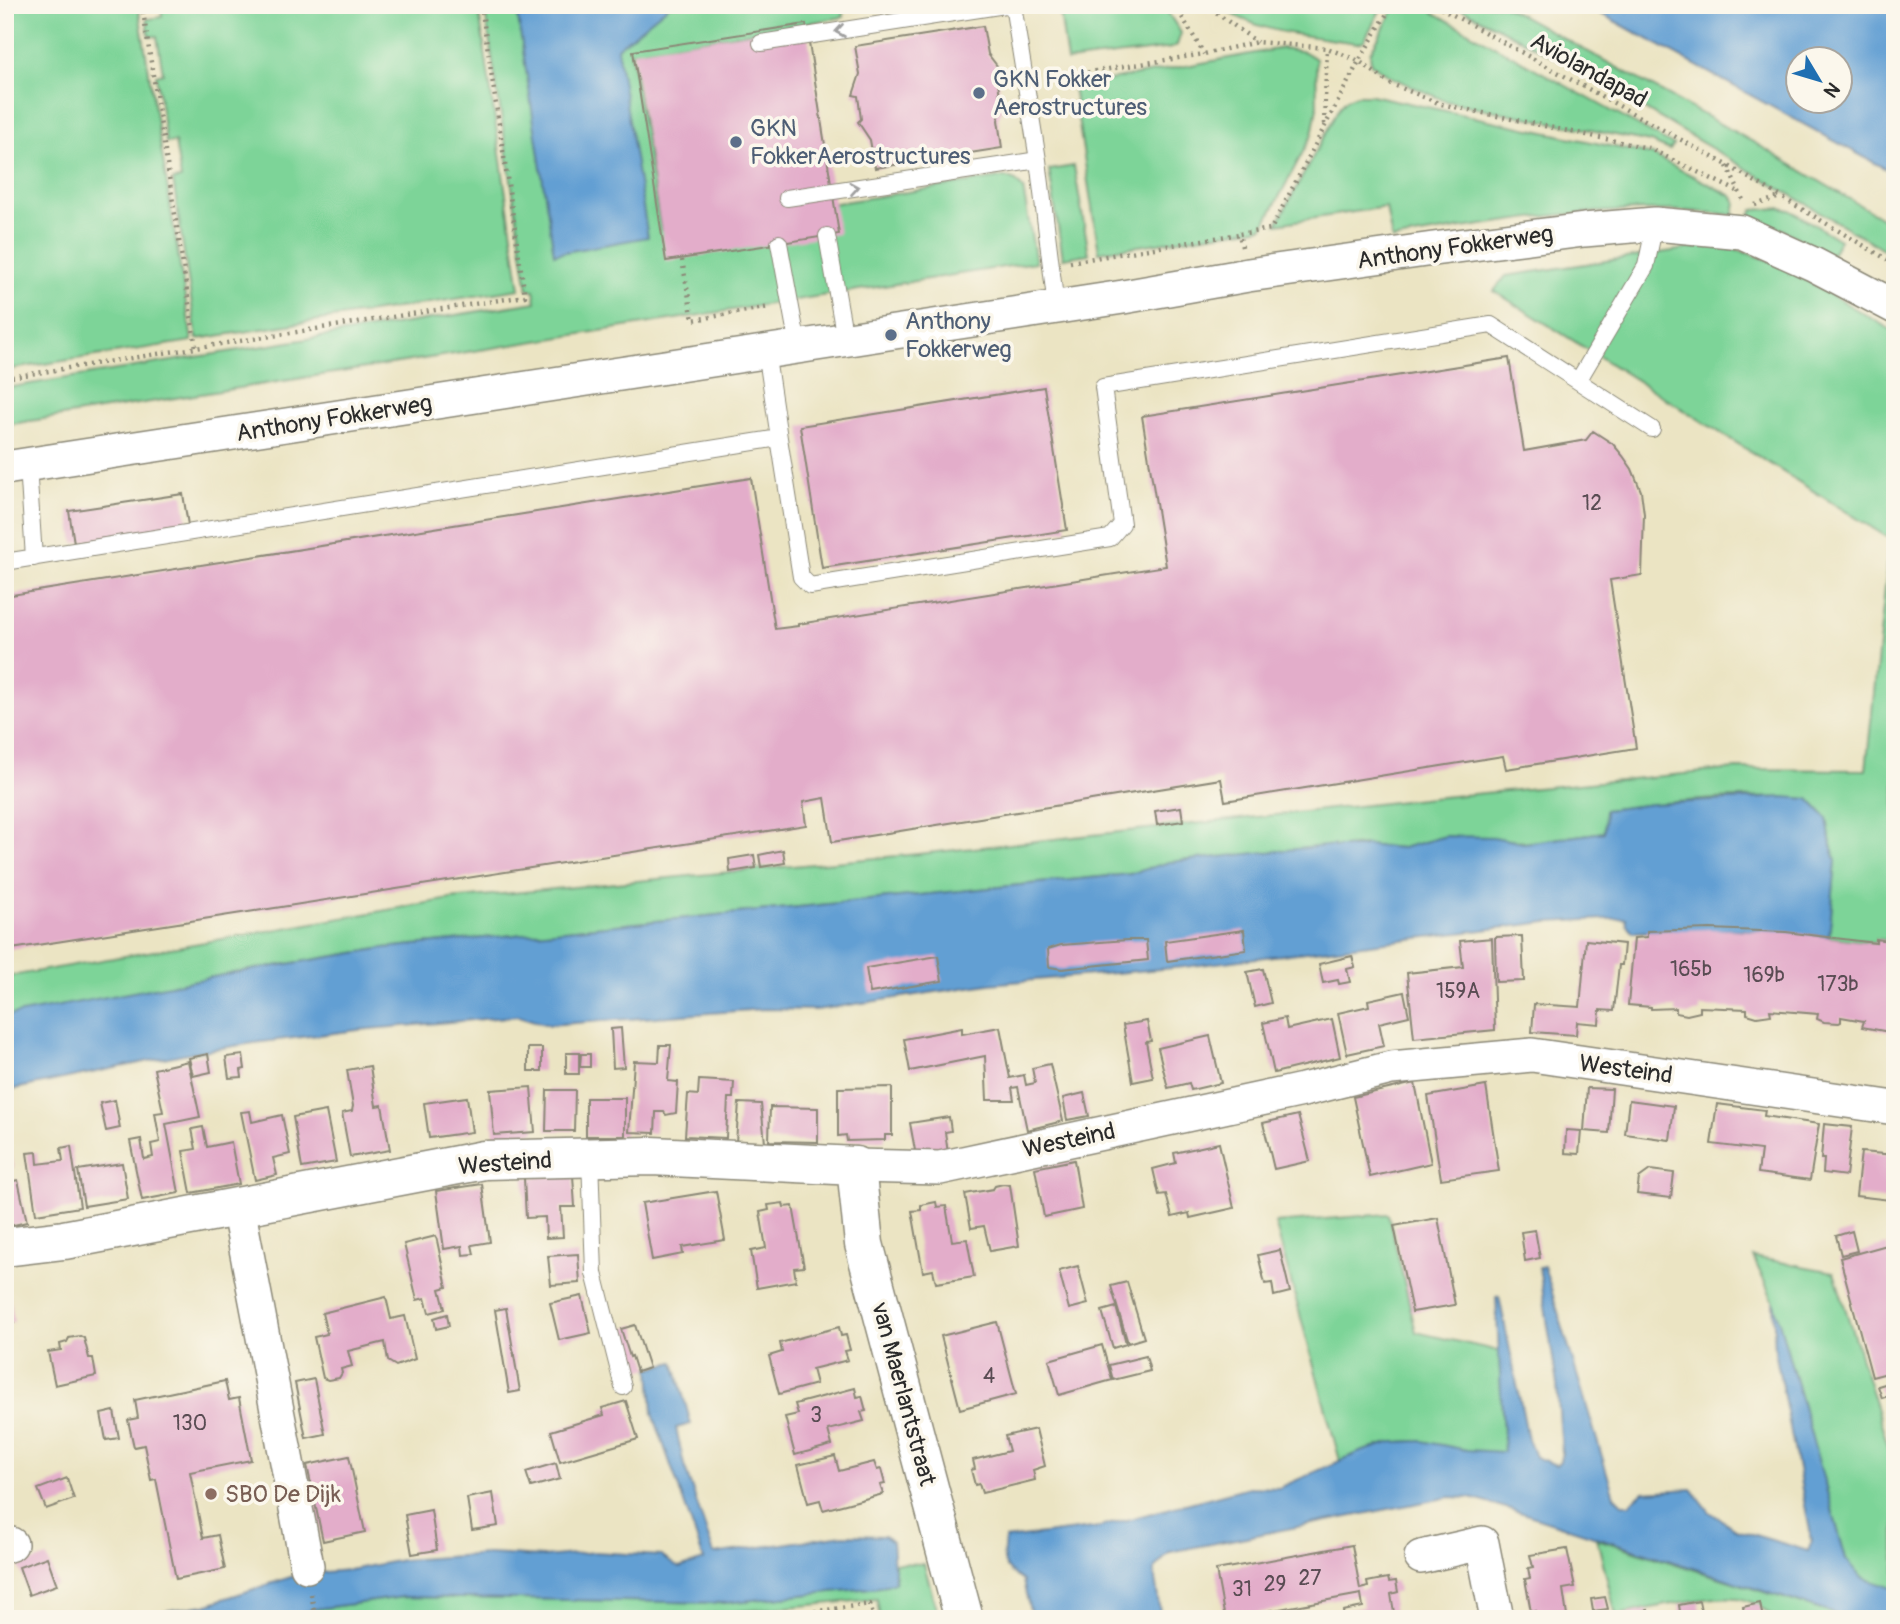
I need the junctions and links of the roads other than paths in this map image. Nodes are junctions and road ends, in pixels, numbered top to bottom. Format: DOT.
graph roads {
  1 [pos="1004,5"];
  2 [pos="1013,5"];
  3 [pos="761,43"];
  4 [pos="1038,160"];
  5 [pos="787,198"];
  6 [pos="1655,224"];
  7 [pos="827,236"];
  8 [pos="779,243"];
  9 [pos="1056,307"];
  10 [pos="1895,307"];
  11 [pos="845,339"];
  12 [pos="782,349"];
  13 [pos="1578,381"];
  14 [pos="1653,429"];
  15 [pos="779,438"];
  16 [pos="16,466"];
  17 [pos="34,558"];
  18 [pos="5,562"];
  19 [pos="1895,1108"];
  20 [pos="590,1158"];
  21 [pos="856,1166"];
  22 [pos="238,1207"];
  23 [pos="5,1247"];
  24 [pos="623,1387"];
  25 [pos="1421,1557"];
  26 [pos="307,1566"];
  27 [pos="964,1619"];
  28 [pos="1497,1619"];
  1 -- 3 [label="lane, one-way"];
  2 -- 4 [label="lane"];
  5 -- 4 [label="lane, one-way"];
  4 -- 9 [label="lane"];
  6 -- 9 [label="street, Anthony Fokkerweg"];
  6 -- 10 [label="street, Anthony Fokkerweg"];
  6 -- 13 [label="lane"];
  7 -- 11 [label="lane"];
  8 -- 12 [label="lane"];
  9 -- 11 [label="street, Anthony Fokkerweg"];
  11 -- 12 [label="street, Anthony Fokkerweg"];
  12 -- 15 [label="lane"];
  12 -- 16 [label="street, Anthony Fokkerweg"];
  13 -- 14 [label="lane"];
  13 -- 15 [label="lane"];
  15 -- 17 [label="lane"];
  16 -- 17 [label="lane"];
  17 -- 18 [label="lane"];
  19 -- 21 [label="street, Westeind"];
  20 -- 21 [label="street, Westeind"];
  20 -- 22 [label="street, Westeind"];
  20 -- 24 [label="lane"];
  21 -- 27 [label="street, van Maerlantstraat"];
  22 -- 23 [label="street, Westeind"];
  22 -- 26 [label="street"];
  25 -- 28 [label="street"];
}
